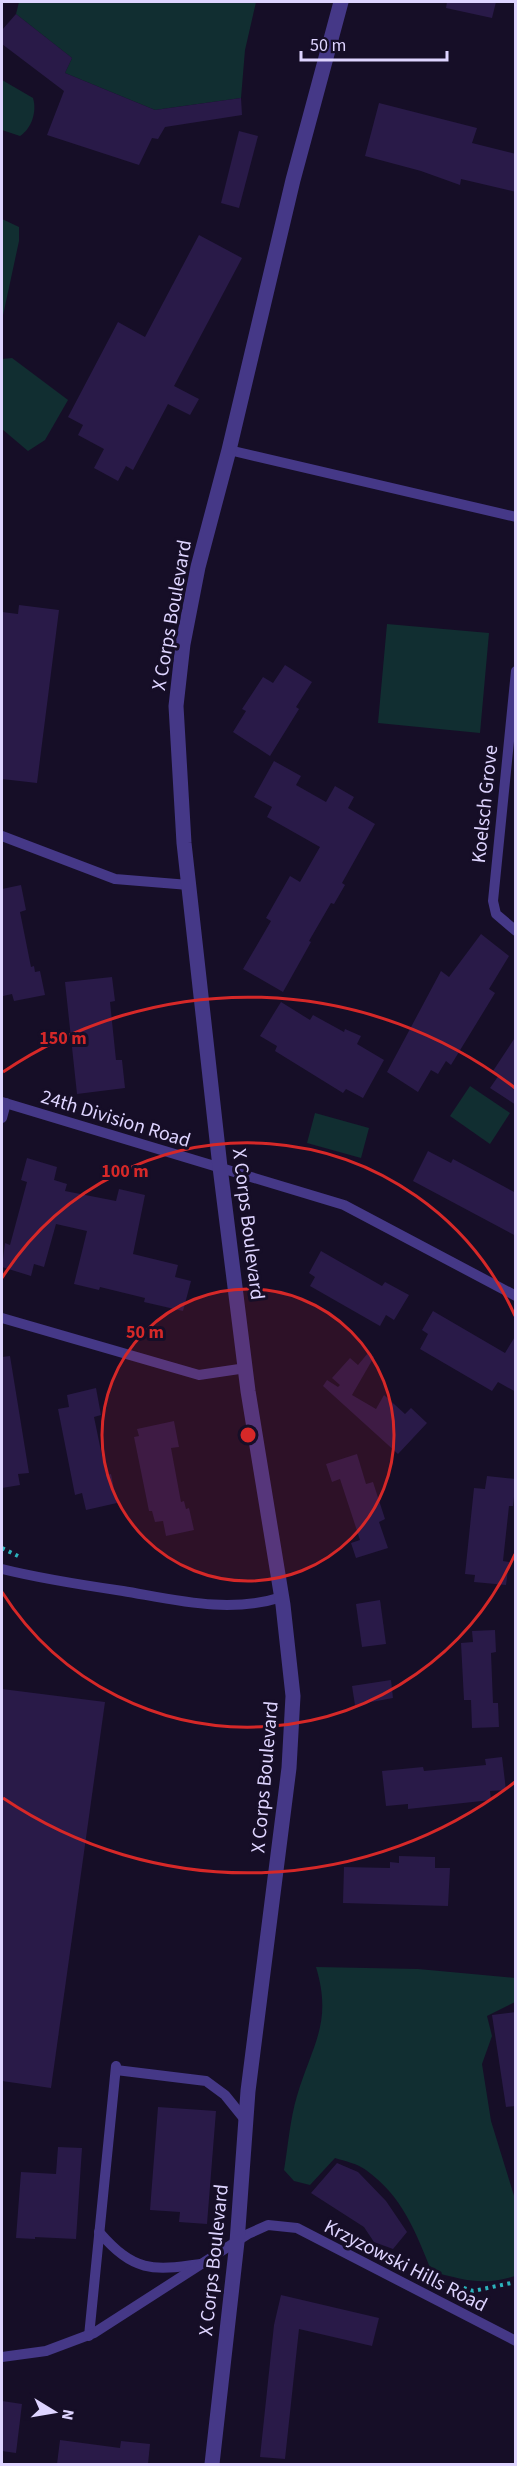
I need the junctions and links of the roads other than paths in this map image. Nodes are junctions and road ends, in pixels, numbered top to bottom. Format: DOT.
graph roads {
  1 [pos="341,2"];
  2 [pos="229,450"];
  3 [pos="516,517"];
  4 [pos="516,671"];
  5 [pos="2,836"];
  6 [pos="189,885"];
  7 [pos="516,932"];
  8 [pos="4,1103"];
  9 [pos="2,1118"];
  10 [pos="220,1167"];
  11 [pos="516,1296"];
  12 [pos="2,1318"];
  13 [pos="246,1368"];
  14 [pos="2,1569"];
  15 [pos="282,1597"];
  16 [pos="246,2121"];
  17 [pos="99,2232"];
  18 [pos="237,2242"];
  19 [pos="204,2263"];
  20 [pos="89,2336"];
  21 [pos="516,2341"];
  22 [pos="2,2356"];
  23 [pos="212,2464"];
  1 -- 2 [label="street, X Corps Boulevard"];
  2 -- 3 [label="lane"];
  2 -- 6 [label="street, X Corps Boulevard"];
  4 -- 7 [label="lane, Koelsch Grove"];
  5 -- 6 [label="lane"];
  6 -- 10 [label="street, X Corps Boulevard"];
  8 -- 9 [label="lane"];
  8 -- 10 [label="lane, 24th Division Road"];
  10 -- 11 [label="lane, 24th Division Road"];
  10 -- 13 [label="street, X Corps Boulevard"];
  12 -- 13 [label="lane"];
  13 -- 15 [label="street, X Corps Boulevard"];
  14 -- 15 [label="lane"];
  15 -- 16 [label="street, X Corps Boulevard"];
  16 -- 17 [label="lane"];
  16 -- 18 [label="street, X Corps Boulevard"];
  17 -- 19 [label="lane"];
  17 -- 20 [label="lane"];
  18 -- 19 [label="lane"];
  18 -- 21 [label="lane, Krzyzowski Hills Road"];
  18 -- 23 [label="street, X Corps Boulevard"];
  19 -- 20 [label="lane"];
  20 -- 22 [label="lane"];
}
